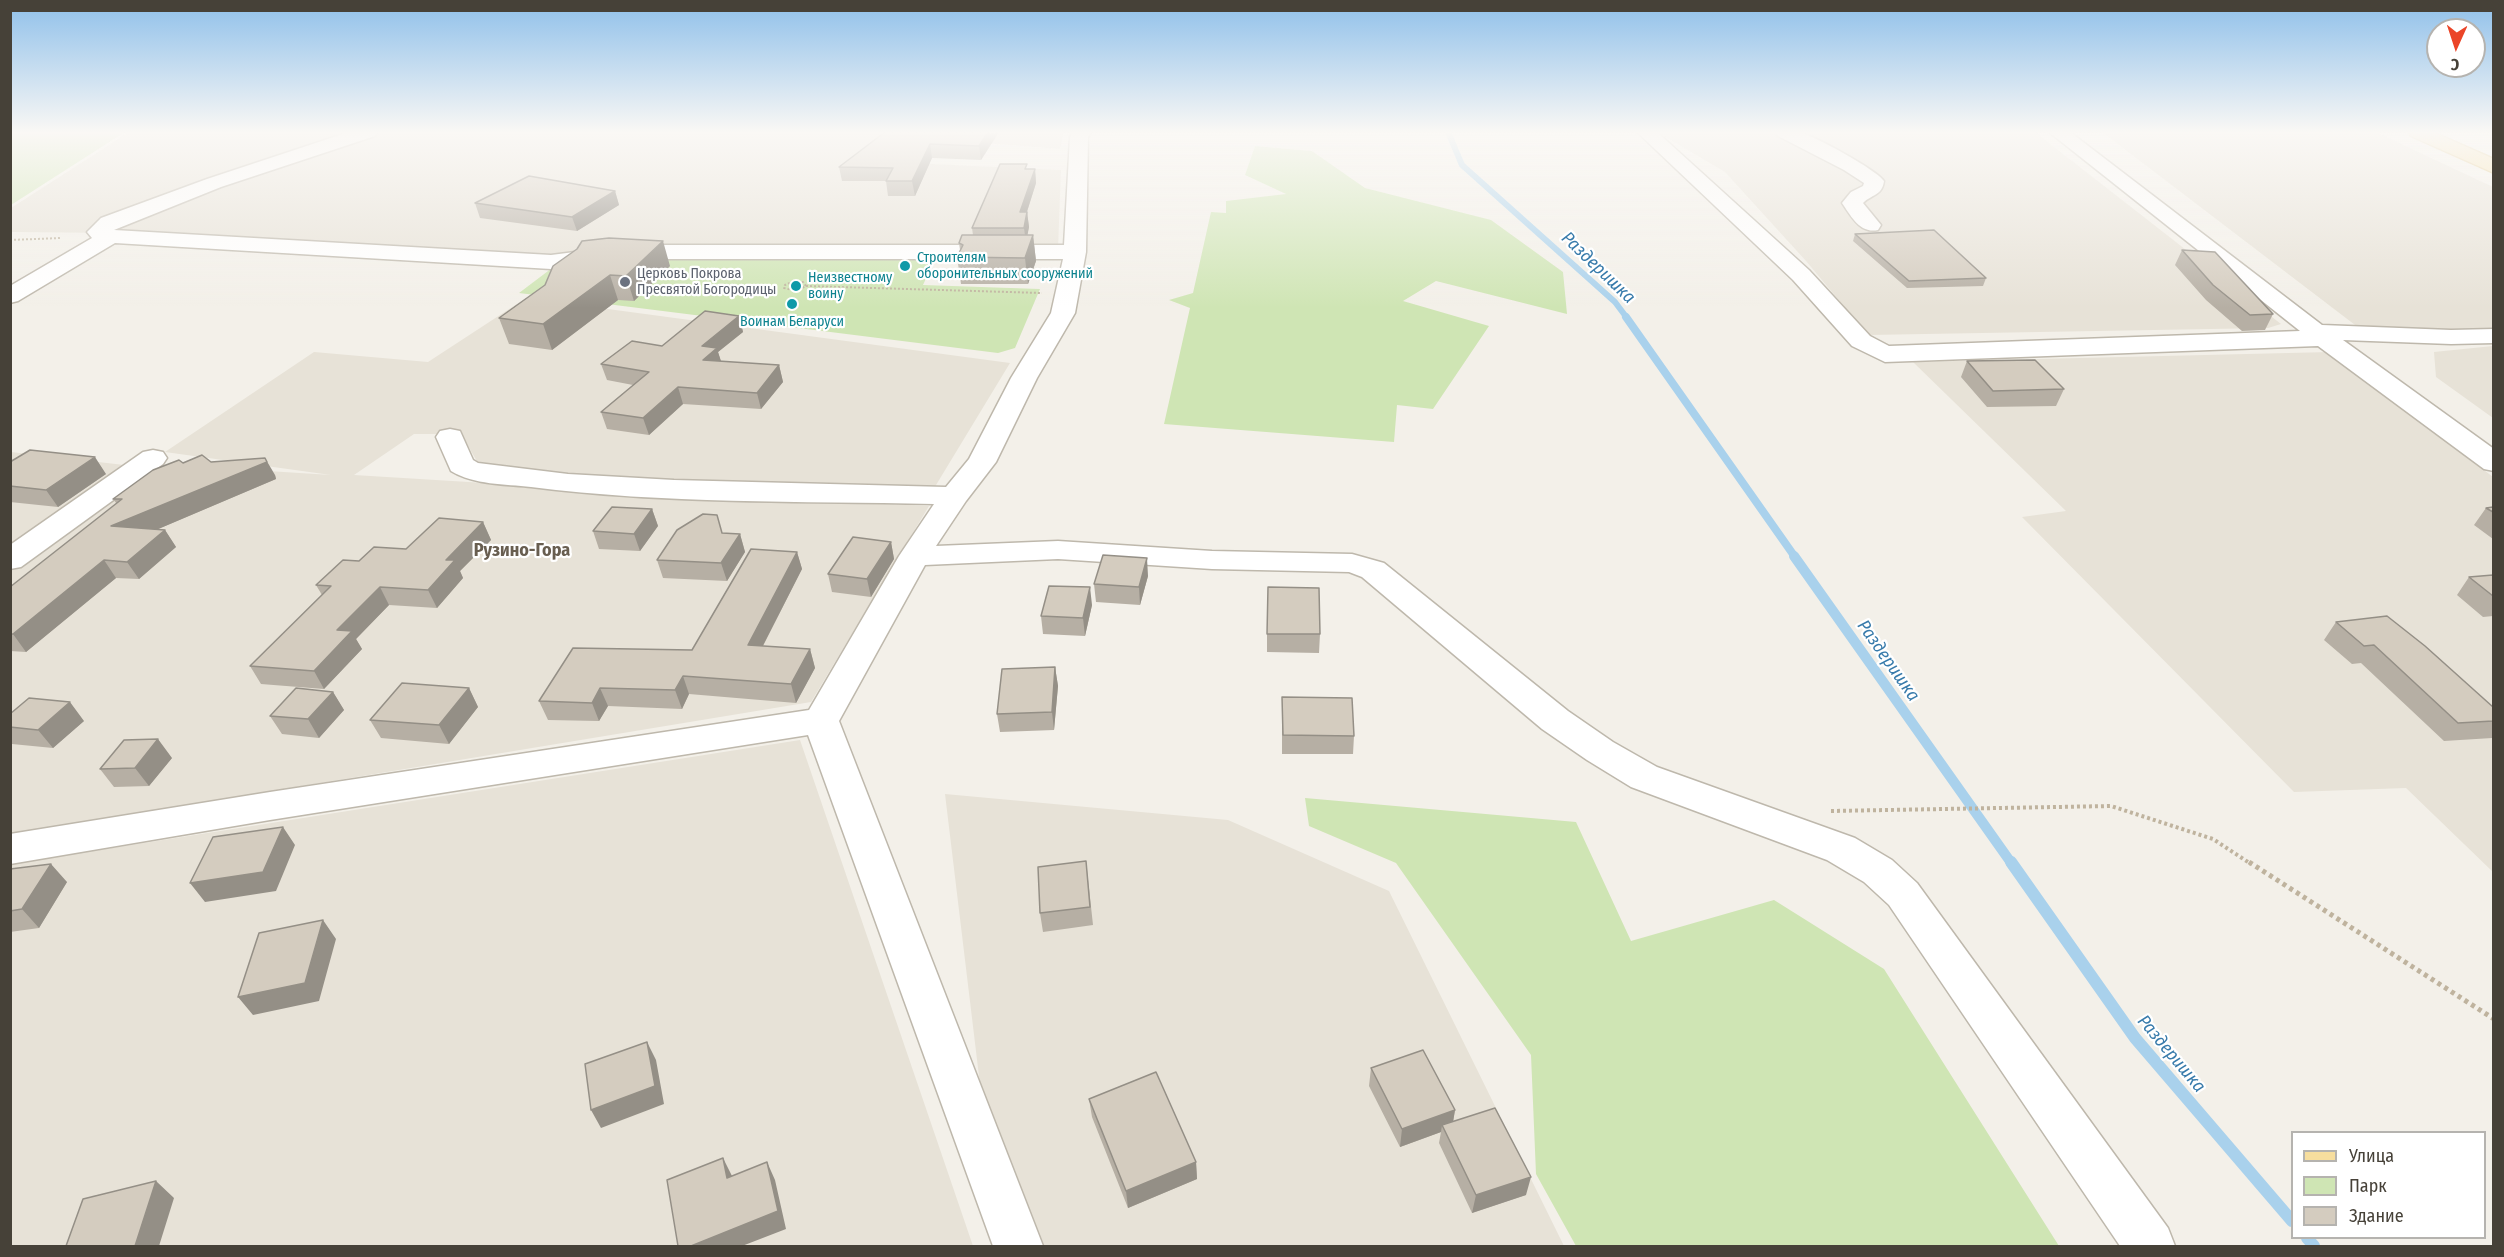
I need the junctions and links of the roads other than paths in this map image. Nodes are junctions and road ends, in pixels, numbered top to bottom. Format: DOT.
graph roads {
  1 [pos="194,191"];
  2 [pos="1078,191"];
  3 [pos="1710,191"];
  4 [pos="1869,191"];
  5 [pos="2134,191"];
  6 [pos="1870,225"];
  7 [pos="106,236"];
  8 [pos="1076,252"];
  9 [pos="10,296"];
  10 [pos="2320,335"];
  11 [pos="2493,336"];
  12 [pos="450,437"];
  13 [pos="153,458"];
  14 [pos="2493,463"];
  15 [pos="954,495"];
  16 [pos="914,556"];
  17 [pos="10,560"];
  18 [pos="821,721"];
  19 [pos="10,849"];
  20 [pos="1018,1246"];
  21 [pos="2150,1246"];
  1 -- 7 [label="street"];
  2 -- 8 [label="street"];
  3 -- 10 [label="street"];
  4 -- 6 [label="street"];
  5 -- 10 [label="street"];
  7 -- 8 [label="street"];
  7 -- 9 [label="street"];
  8 -- 15 [label="street"];
  10 -- 11 [label="street"];
  10 -- 14 [label="street"];
  12 -- 15 [label="street"];
  13 -- 17 [label="street"];
  15 -- 16 [label="street"];
  16 -- 18 [label="street"];
  16 -- 21 [label="street"];
  18 -- 19 [label="street"];
  18 -- 20 [label="street"];
}
